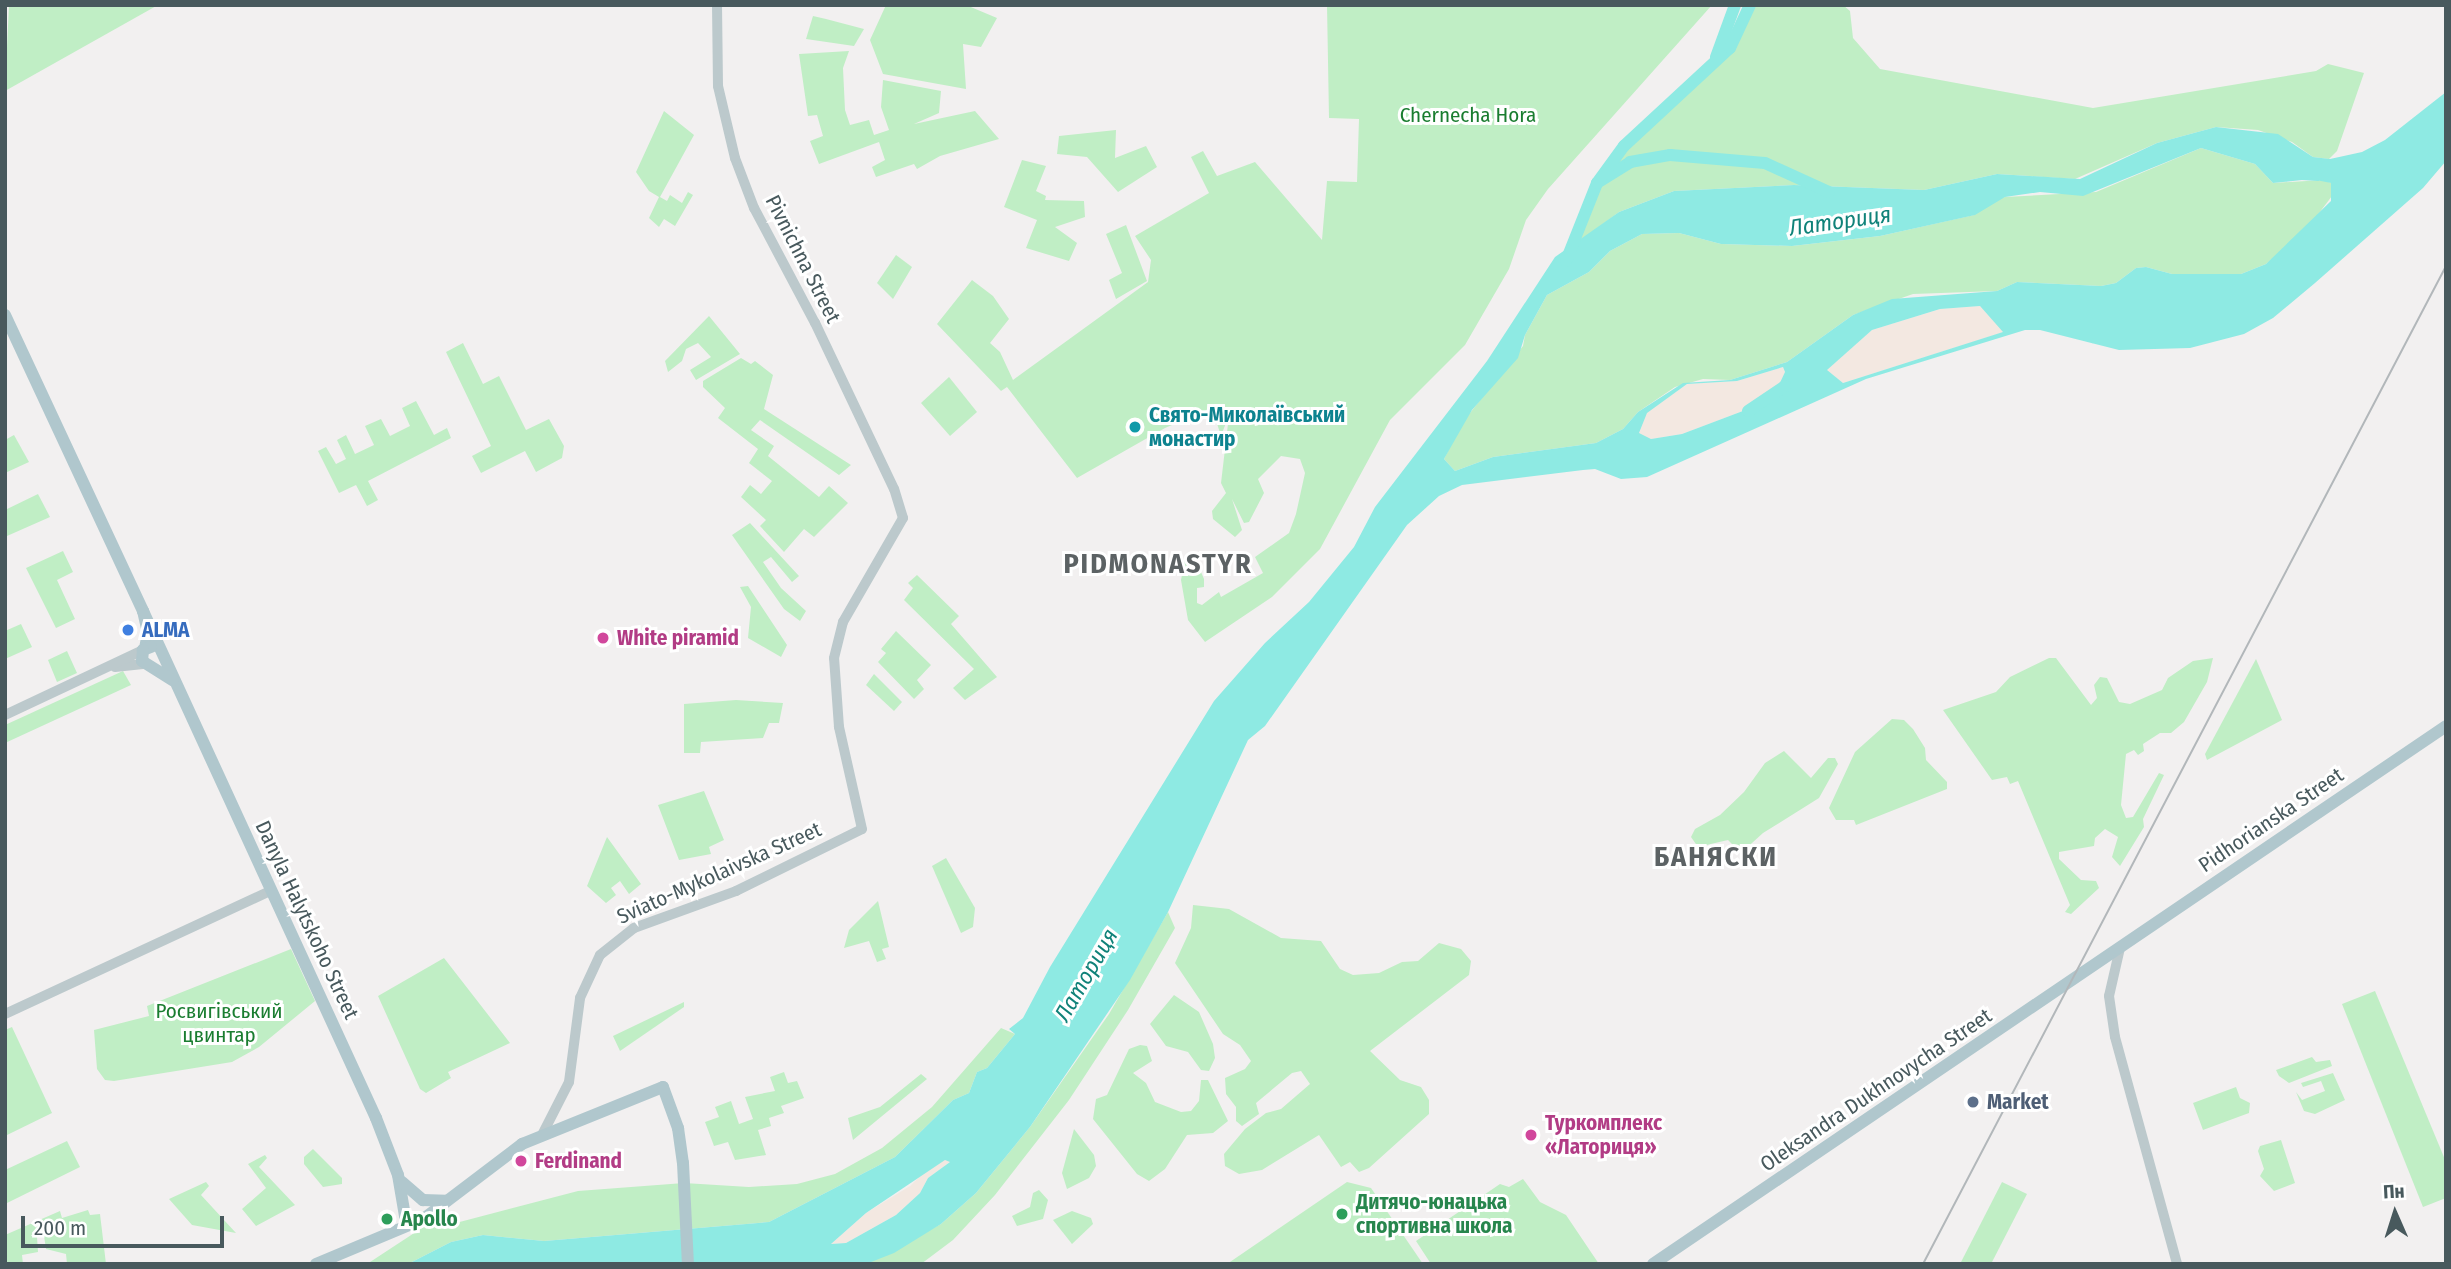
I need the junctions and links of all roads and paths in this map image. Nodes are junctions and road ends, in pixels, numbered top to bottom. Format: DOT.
graph roads {
  1 [pos="717,5"];
  2 [pos="5,314"];
  3 [pos="151,655"];
  4 [pos="5,715"];
  5 [pos="2446,726"];
  6 [pos="862,829"];
  7 [pos="272,890"];
  8 [pos="2120,948"];
  9 [pos="5,1014"];
  10 [pos="542,1135"];
  11 [pos="398,1175"];
  12 [pos="421,1199"];
  13 [pos="446,1200"];
  14 [pos="404,1208"];
  15 [pos="421,1220"];
  16 [pos="400,1231"];
  17 [pos="316,1264"];
  18 [pos="688,1264"];
  19 [pos="1653,1264"];
  20 [pos="2177,1264"];
  1 -- 6 [label="street, Pivnichna Street"];
  2 -- 3 [label="main road, Danyla Halytskoho Street"];
  3 -- 4 [label="street"];
  3 -- 7 [label="main road, Danyla Halytskoho Street"];
  5 -- 8 [label="main road, Pidhorianska Street"];
  6 -- 10 [label="street, Sviato-Mykolaivska Street"];
  7 -- 9 [label="street"];
  7 -- 11 [label="main road, Danyla Halytskoho Street"];
  8 -- 19 [label="main road, Oleksandra Dukhnovycha Street"];
  8 -- 20 [label="street"];
  10 -- 13 [label="main road"];
  10 -- 18 [label="main road"];
  11 -- 12 [label="main road, Danyla Halytskoho Street"];
  11 -- 14 [label="main road, Danyla Halytskoho Street"];
  12 -- 13 [label="main road"];
  12 -- 14 [label="main road"];
  12 -- 15 [label="main road"];
  13 -- 15 [label="main road"];
  14 -- 15 [label="main road"];
  14 -- 16 [label="main road"];
  15 -- 16 [label="main road"];
  16 -- 17 [label="main road"];
}
